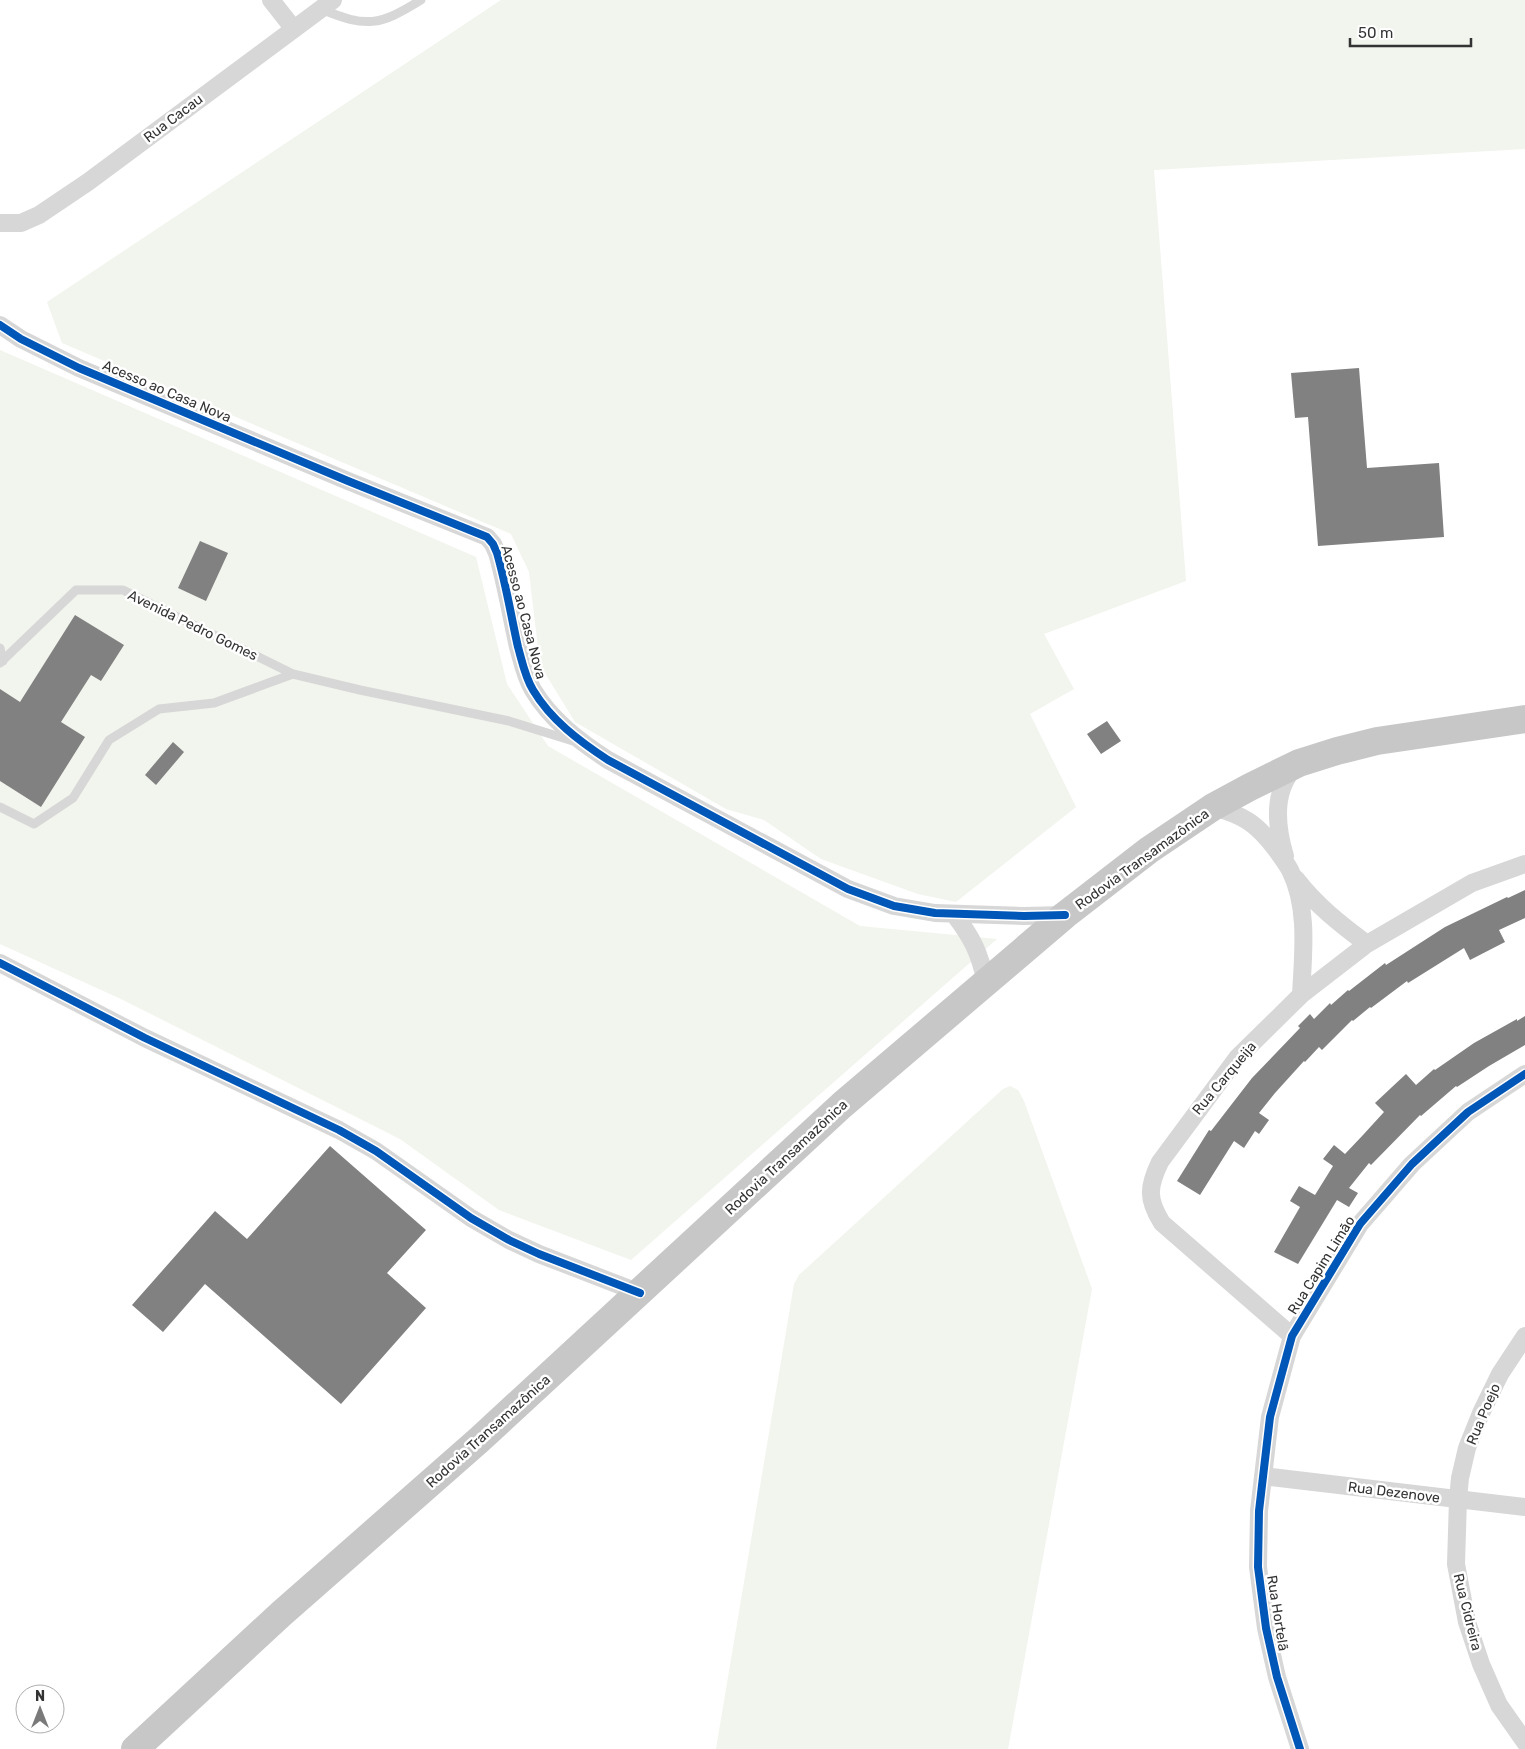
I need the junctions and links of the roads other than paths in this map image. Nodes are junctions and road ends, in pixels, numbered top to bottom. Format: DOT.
graph roads {
  1 [pos="271,0"];
  2 [pos="421,0"];
  3 [pos="327,4"];
  4 [pos="293,28"];
  5 [pos="3,224"];
  6 [pos="0,325"];
  7 [pos="0,648"];
  8 [pos="2,662"];
  9 [pos="292,674"];
  10 [pos="1525,719"];
  11 [pos="583,744"];
  12 [pos="1299,763"];
  13 [pos="0,807"];
  14 [pos="1213,807"];
  15 [pos="1525,864"];
  16 [pos="1290,870"];
  17 [pos="954,914"];
  18 [pos="1065,915"];
  19 [pos="1367,944"];
  20 [pos="0,963"];
  21 [pos="986,982"];
  22 [pos="1301,995"];
  23 [pos="1525,1074"];
  24 [pos="640,1293"];
  25 [pos="1292,1336"];
  26 [pos="1525,1336"];
  27 [pos="1263,1476"];
  28 [pos="1458,1499"];
  29 [pos="1525,1507"];
  30 [pos="1525,1742"];
  31 [pos="135,1749"];
  32 [pos="1300,1749"];
  1 -- 4 [label="street"];
  2 -- 3 [label="lane"];
  3 -- 4 [label="street, Rua Cacau"];
  4 -- 5 [label="street, Rua Cacau"];
  6 -- 11 [label="street, Acesso ao Casa Nova"];
  7 -- 8 [label="lane"];
  8 -- 9 [label="lane, Avenida Pedro Gomes"];
  9 -- 11 [label="lane, Avenida Pedro Gomes"];
  9 -- 13 [label="lane"];
  10 -- 12 [label="highway, Rodovia Transamazônica"];
  11 -- 17 [label="street, Acesso ao Casa Nova"];
  12 -- 14 [label="highway, Rodovia Transamazônica"];
  12 -- 16 [label="street"];
  14 -- 16 [label="street"];
  14 -- 18 [label="highway, Rodovia Transamazônica"];
  15 -- 19 [label="street, Rua Carqueija"];
  16 -- 19 [label="street"];
  16 -- 22 [label="street"];
  17 -- 18 [label="street, Acesso ao Casa Nova"];
  17 -- 21 [label="street"];
  18 -- 21 [label="highway, Rodovia Transamazônica"];
  19 -- 22 [label="street, Rua Carqueija"];
  20 -- 24 [label="street"];
  21 -- 24 [label="highway, Rodovia Transamazônica"];
  22 -- 25 [label="street, Rua Carqueija"];
  23 -- 25 [label="street, Rua Capim Limão"];
  24 -- 31 [label="highway, Rodovia Transamazônica"];
  25 -- 27 [label="street, Rua Capim Limão"];
  26 -- 28 [label="street, Rua Poejo"];
  27 -- 28 [label="street, Rua Dezenove"];
  27 -- 32 [label="street, Rua Hortelã"];
  28 -- 29 [label="street, Rua Dezenove"];
  28 -- 30 [label="street, Rua Cidreira"];
}
